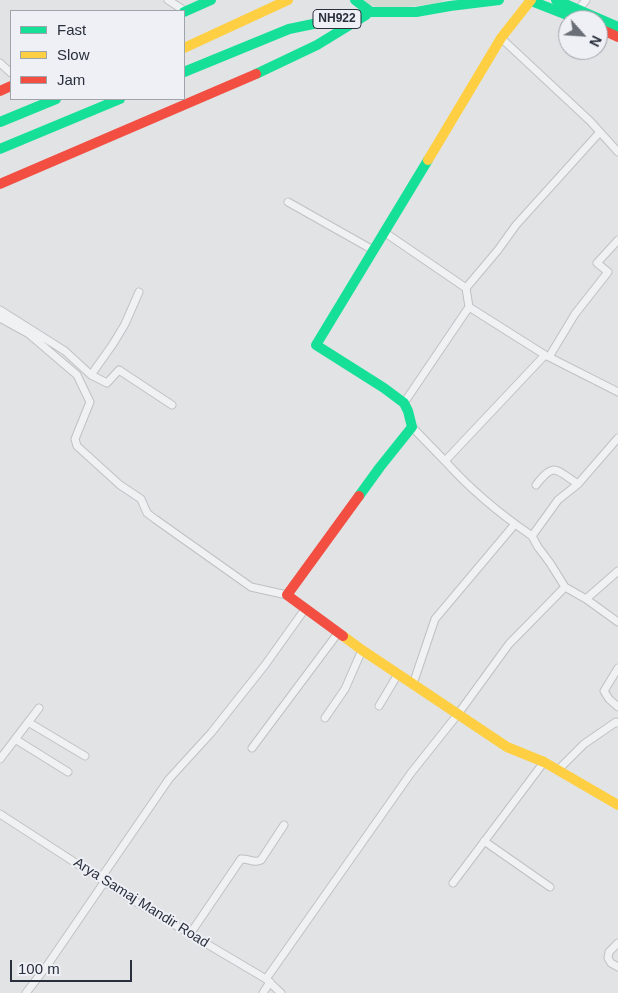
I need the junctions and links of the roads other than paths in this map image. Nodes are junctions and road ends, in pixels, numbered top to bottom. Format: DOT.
graph roads {
  1 [pos="168,0"];
  2 [pos="211,0"];
  3 [pos="288,0"];
  4 [pos="355,0"];
  5 [pos="499,0"];
  6 [pos="530,0"];
  7 [pos="556,0"];
  8 [pos="453,3"];
  9 [pos="181,10"];
  10 [pos="563,10"];
  11 [pos="571,10"];
  12 [pos="185,12"];
  13 [pos="371,12"];
  14 [pos="501,38"];
  15 [pos="185,48"];
  16 [pos="0,63"];
  17 [pos="10,72"];
  18 [pos="185,72"];
  19 [pos="54,100"];
  20 [pos="118,100"];
  21 [pos="0,122"];
  22 [pos="600,132"];
  23 [pos="0,149"];
  24 [pos="618,152"];
  25 [pos="0,184"];
  26 [pos="288,202"];
  27 [pos="384,232"];
  28 [pos="618,240"];
  29 [pos="373,250"];
  30 [pos="466,288"];
  31 [pos="139,292"];
  32 [pos="469,307"];
  33 [pos="0,310"];
  34 [pos="0,318"];
  35 [pos="547,356"];
  36 [pos="91,375"];
  37 [pos="617,390"];
  38 [pos="404,403"];
  39 [pos="172,405"];
  40 [pos="412,427"];
  41 [pos="618,438"];
  42 [pos="445,461"];
  43 [pos="578,484"];
  44 [pos="536,485"];
  45 [pos="515,524"];
  46 [pos="532,536"];
  47 [pos="618,571"];
  48 [pos="566,586"];
  49 [pos="287,596"];
  50 [pos="586,599"];
  51 [pos="305,608"];
  52 [pos="618,622"];
  53 [pos="338,633"];
  54 [pos="362,650"];
  55 [pos="618,668"];
  56 [pos="398,674"];
  57 [pos="413,684"];
  58 [pos="379,706"];
  59 [pos="39,708"];
  60 [pos="618,708"];
  61 [pos="458,714"];
  62 [pos="325,718"];
  63 [pos="28,722"];
  64 [pos="617,722"];
  65 [pos="15,739"];
  66 [pos="252,748"];
  67 [pos="86,756"];
  68 [pos="0,758"];
  69 [pos="544,762"];
  70 [pos="558,770"];
  71 [pos="68,772"];
  72 [pos="618,806"];
  73 [pos="0,814"];
  74 [pos="284,825"];
  75 [pos="484,841"];
  76 [pos="103,880"];
  77 [pos="453,883"];
  78 [pos="550,887"];
  79 [pos="190,934"];
  80 [pos="618,942"];
  81 [pos="618,967"];
  82 [pos="268,980"];
  83 [pos="26,993"];
  84 [pos="263,993"];
  85 [pos="281,993"];
  1 -- 9 [label="street"];
  2 -- 12 [label="main road"];
  3 -- 15 [label="main road"];
  4 -- 13 [label="main road, NH922"];
  5 -- 8 [label="main road, NH922"];
  6 -- 10 [label="main road"];
  6 -- 14 [label="main road"];
  7 -- 11 [label="main road"];
  8 -- 13 [label="main road, NH922"];
  13 -- 18 [label="main road, NH922"];
  13 -- 25 [label="main road"];
  14 -- 22 [label="street"];
  14 -- 27 [label="main road"];
  16 -- 17 [label="street"];
  19 -- 21 [label="main road"];
  20 -- 23 [label="main road"];
  22 -- 24 [label="street"];
  22 -- 30 [label="street"];
  26 -- 29 [label="street"];
  27 -- 29 [label="main road"];
  27 -- 30 [label="street"];
  28 -- 35 [label="street"];
  29 -- 38 [label="main road"];
  30 -- 32 [label="street"];
  31 -- 36 [label="street"];
  32 -- 35 [label="street"];
  32 -- 38 [label="street"];
  33 -- 36 [label="street"];
  34 -- 49 [label="street"];
  35 -- 37 [label="street"];
  35 -- 42 [label="street"];
  36 -- 39 [label="street"];
  38 -- 40 [label="main road"];
  40 -- 42 [label="street"];
  40 -- 49 [label="main road"];
  41 -- 43 [label="street"];
  42 -- 45 [label="street"];
  43 -- 44 [label="street"];
  43 -- 46 [label="street"];
  45 -- 46 [label="street"];
  45 -- 57 [label="street"];
  46 -- 48 [label="street"];
  47 -- 50 [label="street"];
  48 -- 50 [label="street"];
  48 -- 61 [label="street"];
  49 -- 51 [label="main road"];
  50 -- 52 [label="street"];
  51 -- 53 [label="main road"];
  51 -- 76 [label="street"];
  53 -- 54 [label="main road"];
  53 -- 66 [label="street"];
  54 -- 56 [label="main road"];
  54 -- 62 [label="street"];
  55 -- 60 [label="street"];
  56 -- 57 [label="main road"];
  56 -- 58 [label="street"];
  57 -- 61 [label="main road"];
  59 -- 63 [label="street"];
  60 -- 64 [label="street"];
  61 -- 69 [label="main road"];
  61 -- 82 [label="street"];
  63 -- 65 [label="street"];
  63 -- 67 [label="street"];
  64 -- 70 [label="street"];
  65 -- 68 [label="street"];
  65 -- 71 [label="street"];
  69 -- 70 [label="main road"];
  69 -- 75 [label="street"];
  70 -- 72 [label="main road"];
  73 -- 76 [label="street, Arya Samaj Mandir Road"];
  74 -- 79 [label="street"];
  75 -- 77 [label="street"];
  75 -- 78 [label="street"];
  76 -- 79 [label="street, Arya Samaj Mandir Road"];
  76 -- 83 [label="street"];
  79 -- 82 [label="street, Arya Samaj Mandir Road"];
  80 -- 81 [label="street"];
  82 -- 84 [label="street"];
  82 -- 85 [label="street, Arya Samaj Mandir Road"];
}
